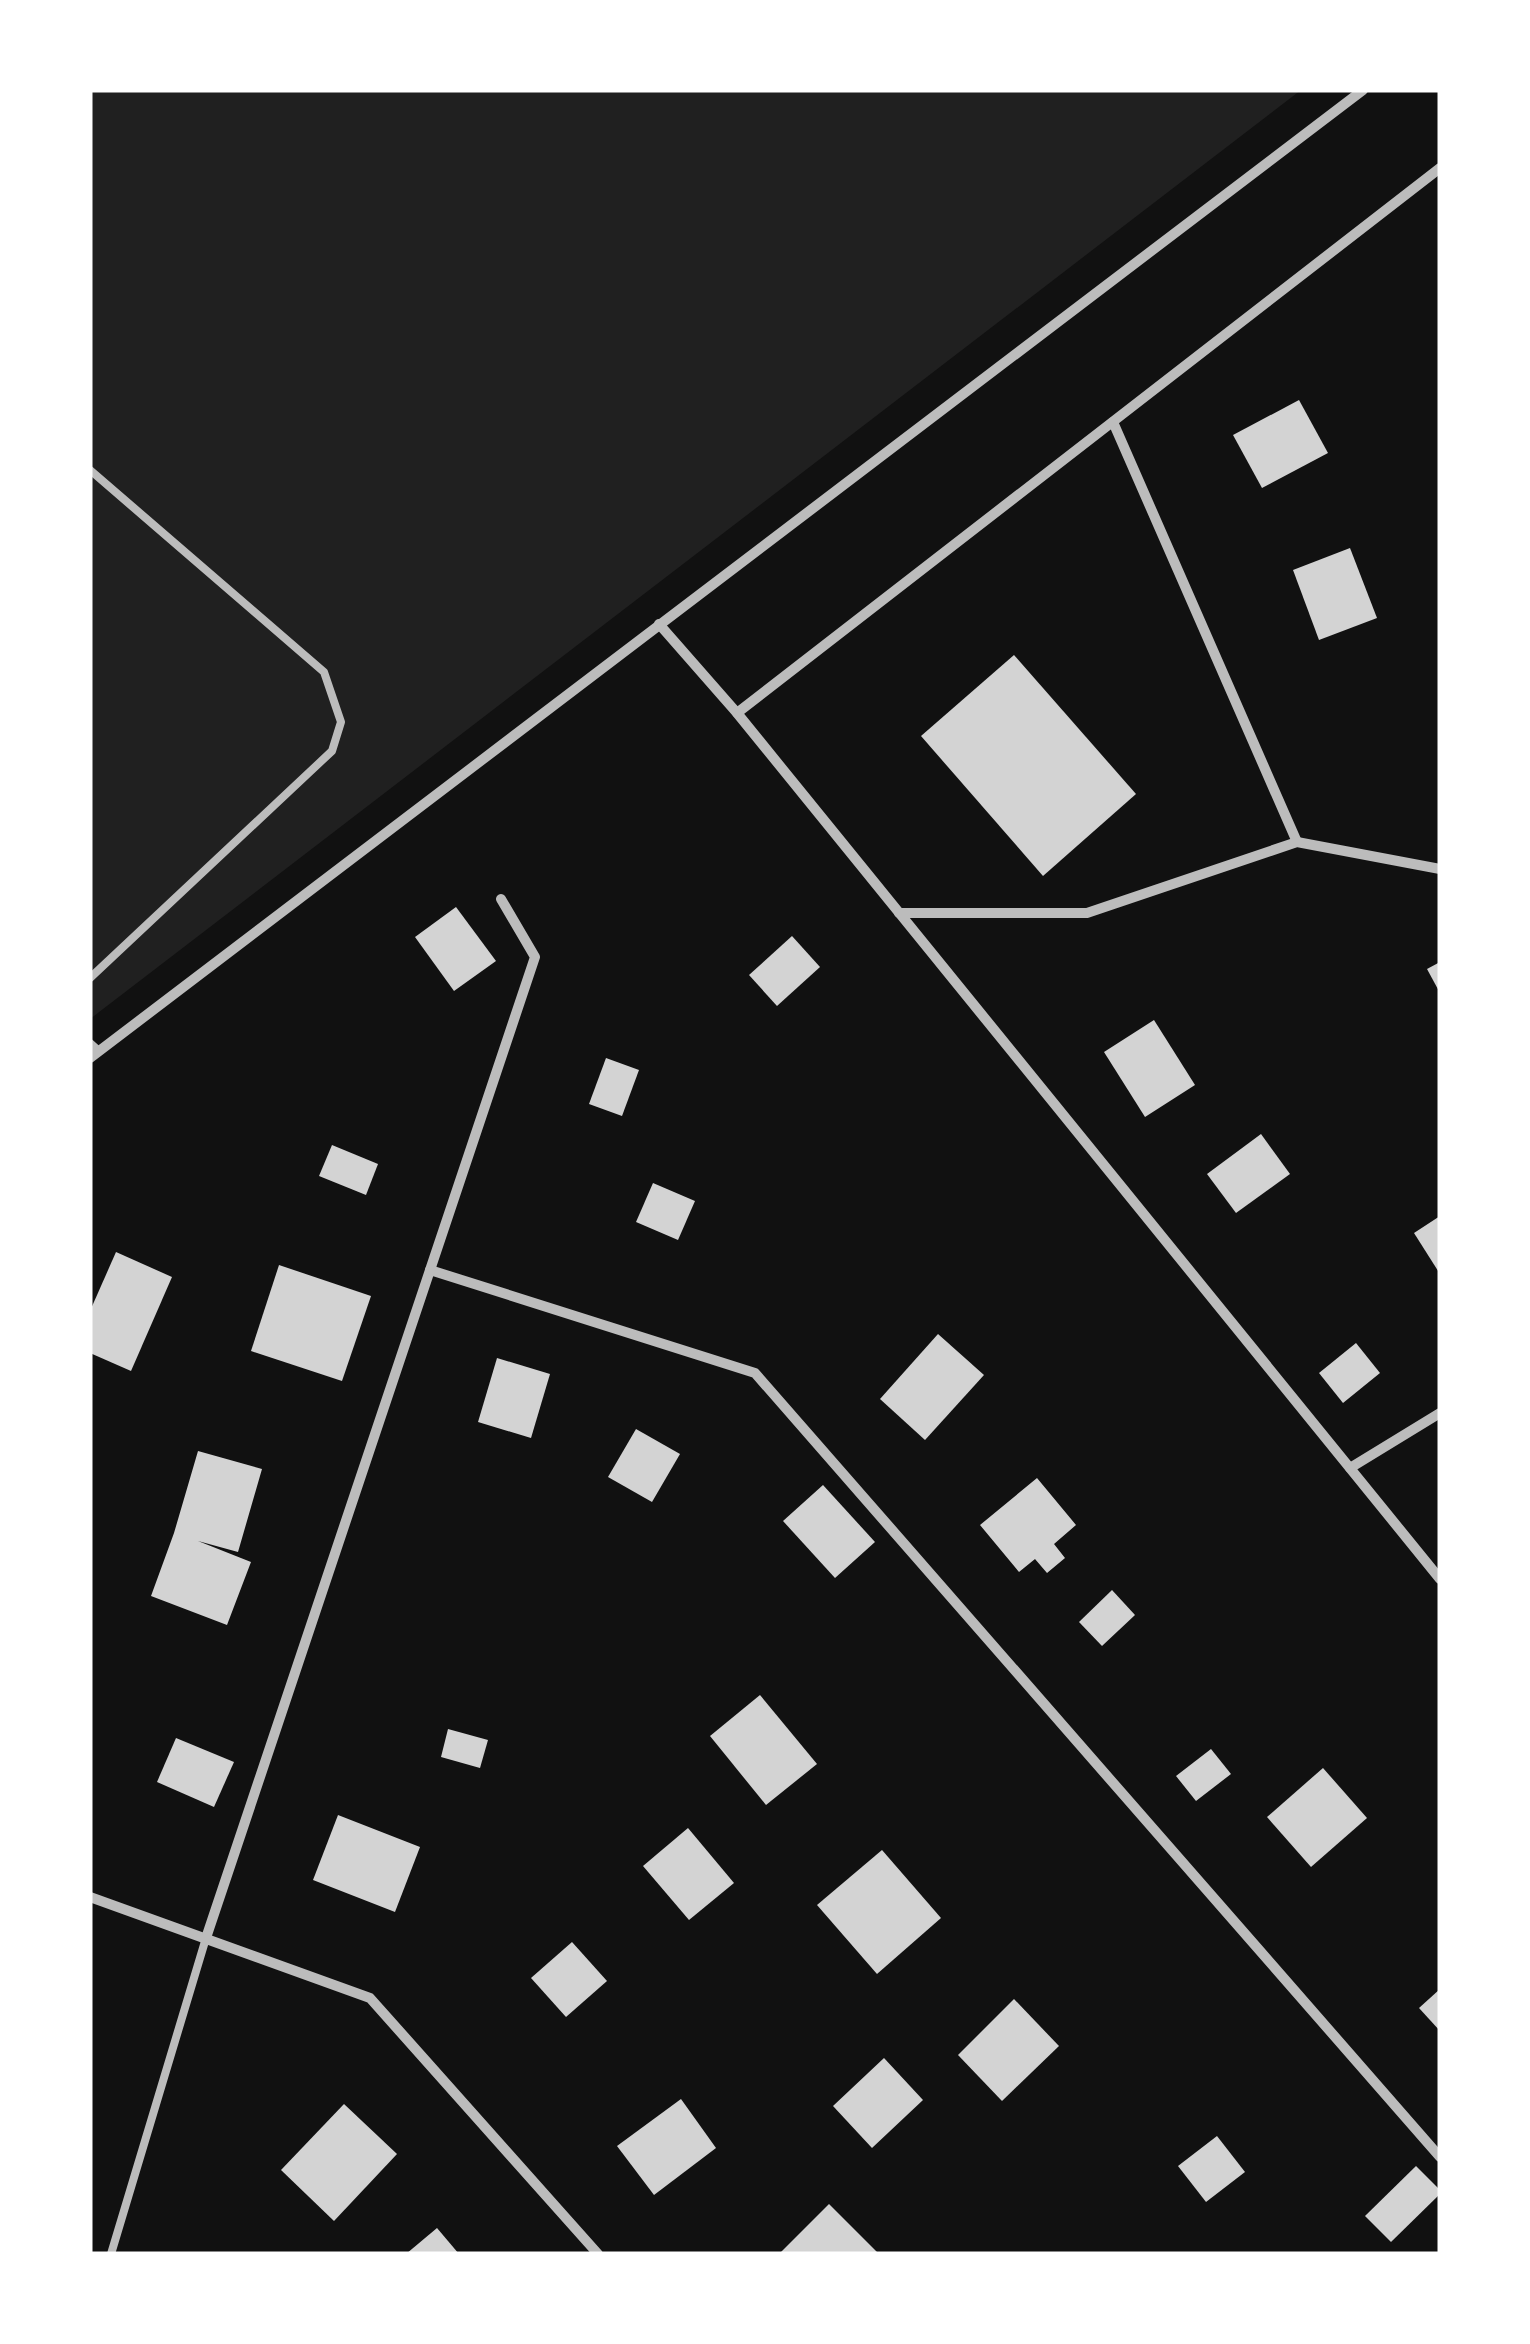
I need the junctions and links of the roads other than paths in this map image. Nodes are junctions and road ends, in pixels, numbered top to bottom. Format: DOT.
graph roads {
  1 [pos="1363,90"];
  2 [pos="1440,168"];
  3 [pos="1113,422"];
  4 [pos="90,470"];
  5 [pos="660,624"];
  6 [pos="736,713"];
  7 [pos="1297,842"];
  8 [pos="1440,869"];
  9 [pos="500,899"];
  10 [pos="900,914"];
  11 [pos="90,978"];
  12 [pos="93,1050"];
  13 [pos="430,1270"];
  14 [pos="1440,1413"];
  15 [pos="1350,1468"];
  16 [pos="1440,1579"];
  17 [pos="90,1897"];
  18 [pos="206,1938"];
  19 [pos="1440,2157"];
  20 [pos="112,2254"];
  21 [pos="598,2254"];
  1 -- 5 [label="street"];
  2 -- 3 [label="street"];
  3 -- 6 [label="street"];
  3 -- 7 [label="street"];
  4 -- 11 [label="lane"];
  5 -- 6 [label="street"];
  5 -- 12 [label="street"];
  6 -- 10 [label="street"];
  7 -- 8 [label="street"];
  7 -- 10 [label="street"];
  9 -- 13 [label="street"];
  10 -- 15 [label="street"];
  13 -- 18 [label="street"];
  13 -- 19 [label="street"];
  14 -- 15 [label="street"];
  15 -- 16 [label="street"];
  17 -- 18 [label="street"];
  18 -- 20 [label="lane"];
  18 -- 21 [label="street"];
}
